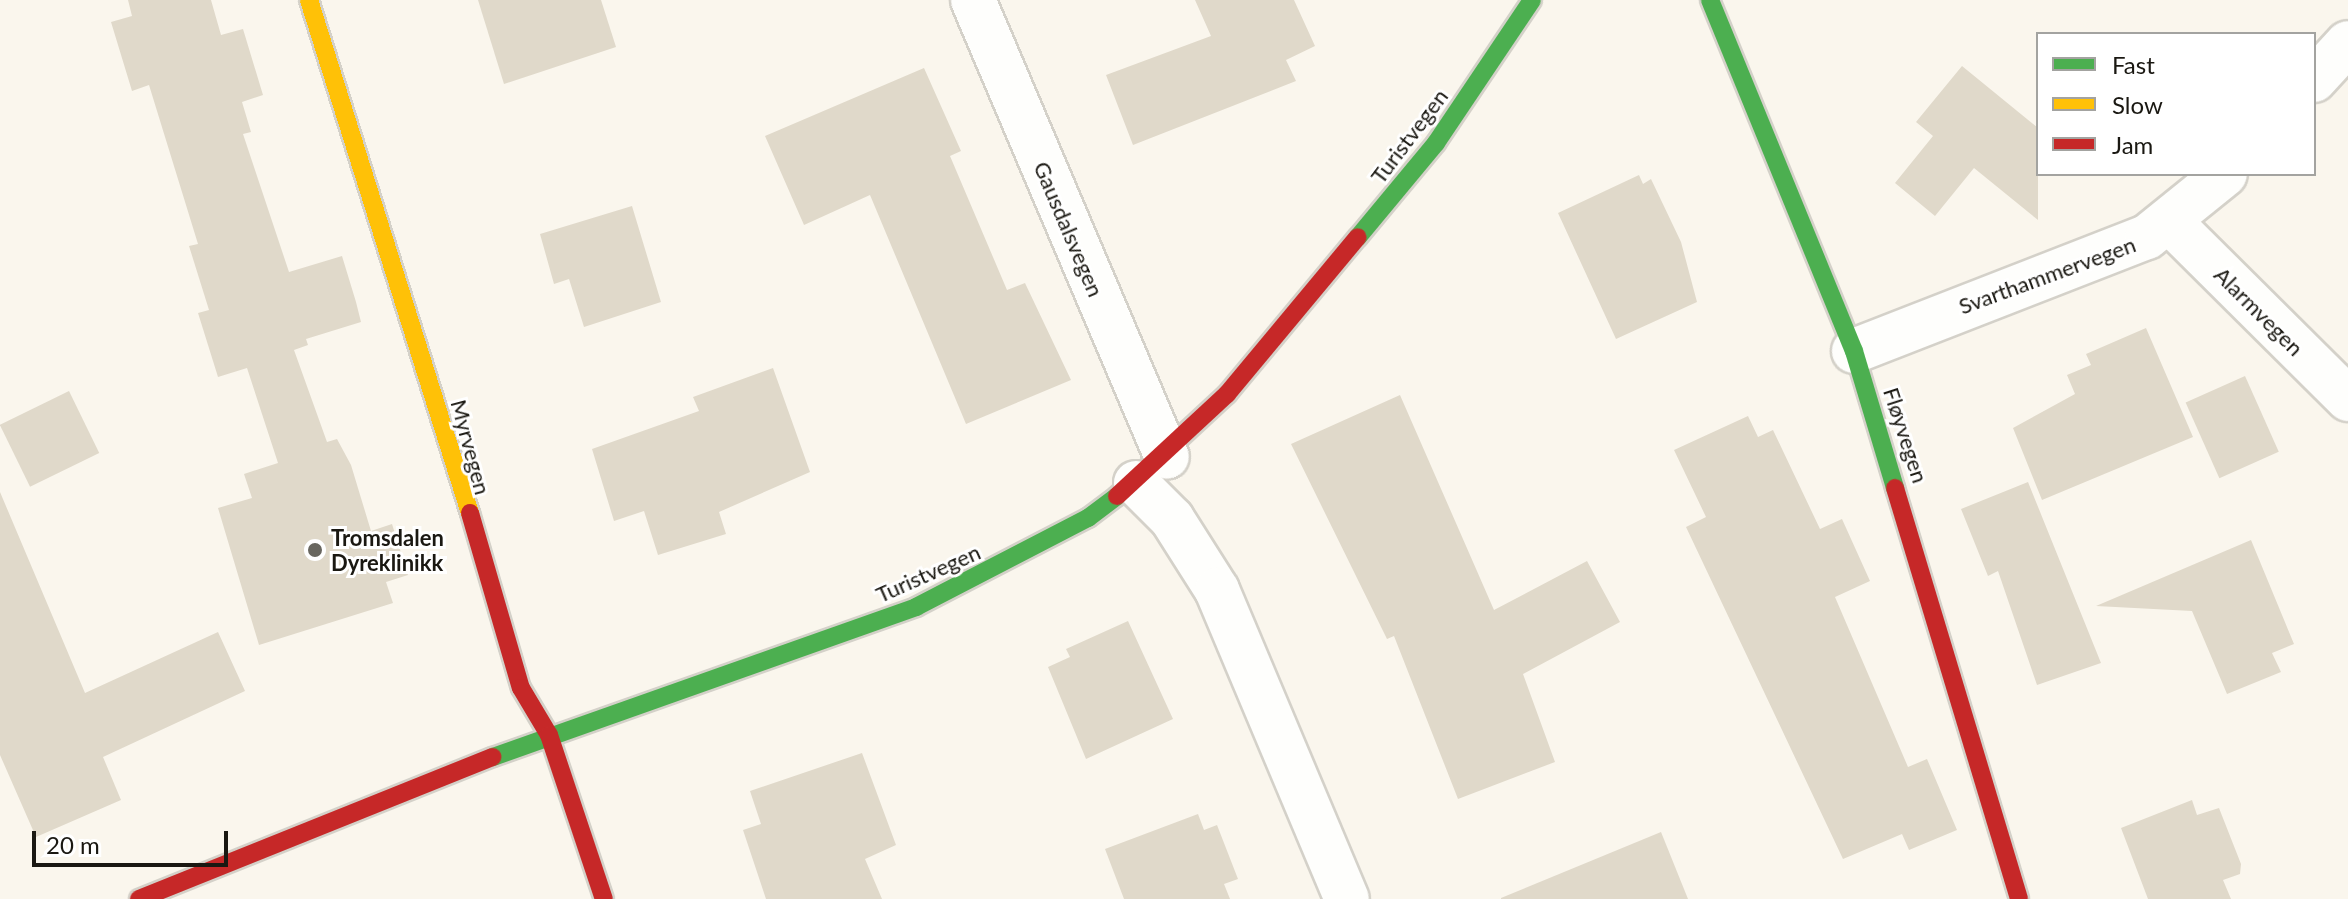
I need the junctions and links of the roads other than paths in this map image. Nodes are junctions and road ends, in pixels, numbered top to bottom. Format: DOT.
graph roads {
  1 [pos="309,0"];
  2 [pos="973,0"];
  3 [pos="1532,0"];
  4 [pos="1710,0"];
  5 [pos="2348,43"];
  6 [pos="2316,78"];
  7 [pos="2223,176"];
  8 [pos="2171,223"];
  9 [pos="1854,351"];
  10 [pos="2348,399"];
  11 [pos="1152,470"];
  12 [pos="549,735"];
  13 [pos="139,899"];
  14 [pos="604,899"];
  15 [pos="1347,899"];
  16 [pos="2019,899"];
  1 -- 12 [label="street, Myrvegen"];
  2 -- 11 [label="street, Gausdalsvegen"];
  3 -- 11 [label="street, Turistvegen"];
  4 -- 9 [label="street, Fløyvegen"];
  5 -- 6 [label="street"];
  7 -- 8 [label="street, Svarthammervegen"];
  8 -- 9 [label="street, Svarthammervegen"];
  8 -- 10 [label="street, Alarmvegen"];
  9 -- 16 [label="street, Fløyvegen"];
  11 -- 12 [label="street, Turistvegen"];
  11 -- 15 [label="street, Gausdalsvegen"];
  12 -- 13 [label="street, Turistvegen"];
  12 -- 14 [label="street, Myrvegen"];
}
